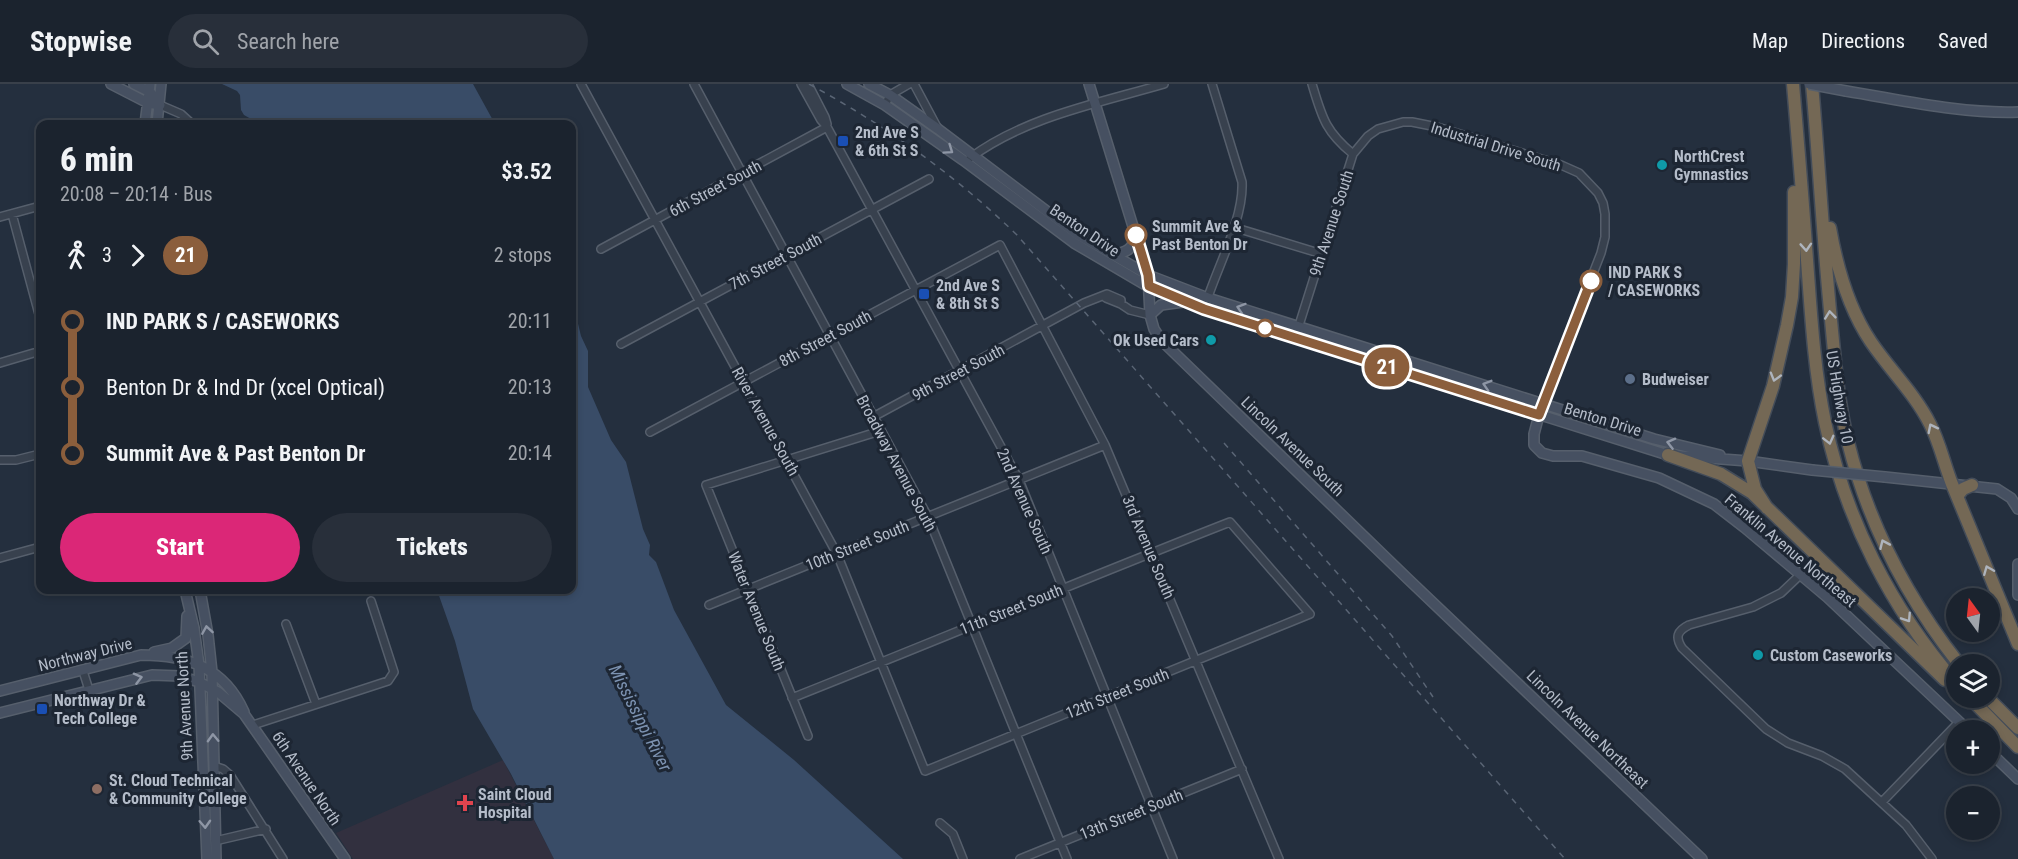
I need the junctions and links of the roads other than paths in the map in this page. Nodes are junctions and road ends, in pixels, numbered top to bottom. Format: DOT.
graph roads {
  1 [pos="111,84"];
  2 [pos="134,84"];
  3 [pos="160,84"];
  4 [pos="581,84"];
  5 [pos="694,84"];
  6 [pos="801,84"];
  7 [pos="808,84"];
  8 [pos="847,84"];
  9 [pos="869,84"];
  10 [pos="909,84"];
  11 [pos="914,84"];
  12 [pos="1089,84"];
  13 [pos="1164,84"];
  14 [pos="1212,84"];
  15 [pos="1312,84"];
  16 [pos="1793,84"];
  17 [pos="1810,84"];
  18 [pos="150,88"];
  19 [pos="890,95"];
  20 [pos="148,104"];
  21 [pos="160,105"];
  22 [pos="885,105"];
  23 [pos="1095,105"];
  24 [pos="1795,110"];
  25 [pos="2018,112"];
  26 [pos="146,120"];
  27 [pos="158,120"];
  28 [pos="188,120"];
  29 [pos="1816,122"];
  30 [pos="827,127"];
  31 [pos="938,129"];
  32 [pos="1353,153"];
  33 [pos="969,158"];
  34 [pos="742,174"];
  35 [pos="929,179"];
  36 [pos="36,207"];
  37 [pos="872,209"];
  38 [pos="12,214"];
  39 [pos="0,217"];
  40 [pos="655,220"];
  41 [pos="1233,227"];
  42 [pos="1136,235"];
  43 [pos="1000,245"];
  44 [pos="601,249"];
  45 [pos="1112,254"];
  46 [pos="1322,254"];
  47 [pos="786,255"];
  48 [pos="1148,275"];
  49 [pos="1149,286"];
  50 [pos="916,290"];
  51 [pos="1208,298"];
  52 [pos="700,301"];
  53 [pos="1187,302"];
  54 [pos="36,303"];
  55 [pos="1204,309"];
  56 [pos="1150,315"];
  57 [pos="1044,325"];
  58 [pos="1298,327"];
  59 [pos="830,336"];
  60 [pos="1295,338"];
  61 [pos="621,344"];
  62 [pos="36,352"];
  63 [pos="0,363"];
  64 [pos="960,371"];
  65 [pos="744,382"];
  66 [pos="1543,402"];
  67 [pos="1539,415"];
  68 [pos="873,417"];
  69 [pos="880,431"];
  70 [pos="650,432"];
  71 [pos="1106,445"];
  72 [pos="1668,454"];
  73 [pos="36,455"];
  74 [pos="0,460"];
  75 [pos="787,460"];
  76 [pos="1748,461"];
  77 [pos="1019,480"];
  78 [pos="1952,483"];
  79 [pos="1972,485"];
  80 [pos="1958,495"];
  81 [pos="1767,508"];
  82 [pos="2018,509"];
  83 [pos="928,517"];
  84 [pos="36,548"];
  85 [pos="1152,553"];
  86 [pos="837,554"];
  87 [pos="0,558"];
  88 [pos="2018,564"];
  89 [pos="1801,574"];
  90 [pos="1063,588"];
  91 [pos="748,590"];
  92 [pos="184,594"];
  93 [pos="185,594"];
  94 [pos="201,594"];
  95 [pos="2018,595"];
  96 [pos="371,601"];
  97 [pos="709,605"];
  98 [pos="1310,615"];
  99 [pos="1452,622"];
  100 [pos="286,624"];
  101 [pos="972,625"];
  102 [pos="2018,644"];
  103 [pos="1952,654"];
  104 [pos="141,655"];
  105 [pos="1196,661"];
  106 [pos="882,662"];
  107 [pos="200,665"];
  108 [pos="1946,670"];
  109 [pos="83,671"];
  110 [pos="212,672"];
  111 [pos="1946,680"];
  112 [pos="200,682"];
  113 [pos="211,687"];
  114 [pos="89,690"];
  115 [pos="0,691"];
  116 [pos="1107,697"];
  117 [pos="792,698"];
  118 [pos="316,704"];
  119 [pos="1975,708"];
  120 [pos="1980,708"];
  121 [pos="1998,708"];
  122 [pos="0,713"];
  123 [pos="244,714"];
  124 [pos="1957,720"];
  125 [pos="253,725"];
  126 [pos="2018,728"];
  127 [pos="1016,734"];
  128 [pos="808,736"];
  129 [pos="1946,736"];
  130 [pos="2007,736"];
  131 [pos="2018,747"];
  132 [pos="2000,762"];
  133 [pos="214,766"];
  134 [pos="1242,770"];
  135 [pos="925,771"];
  136 [pos="2018,779"];
  137 [pos="1882,802"];
  138 [pos="1152,806"];
  139 [pos="940,823"];
  140 [pos="266,829"];
  141 [pos="215,841"];
  142 [pos="1060,843"];
  143 [pos="207,859"];
  144 [pos="216,859"];
  145 [pos="283,859"];
  146 [pos="345,859"];
  147 [pos="963,859"];
  148 [pos="1020,859"];
  149 [pos="1067,859"];
  150 [pos="1173,859"];
  151 [pos="1279,859"];
  152 [pos="1702,859"];
  153 [pos="1932,859"];
  1 -- 20 [label="main road"];
  2 -- 18 [label="main road"];
  3 -- 21 [label="main road"];
  4 -- 40 [label="street, River Avenue South"];
  5 -- 34 [label="street, Broadway Avenue South"];
  6 -- 30 [label="street, 2nd Avenue South"];
  7 -- 30 [label="street, 2nd Avenue South"];
  8 -- 22 [label="main road, Benton Drive"];
  9 -- 19 [label="main road, Benton Drive"];
  10 -- 19 [label="street"];
  11 -- 31 [label="street"];
  12 -- 23 [label="main road, Lincoln Avenue South"];
  13 -- 23 [label="street"];
  14 -- 41 [label="street"];
  15 -- 32 [label="street, 9th Avenue South"];
  16 -- 24 [label="highway, US Highway 10"];
  17 -- 25 [label="main road, bridge"];
  17 -- 29 [label="highway"];
  18 -- 20 [label="main road"];
  18 -- 21 [label="main road"];
  19 -- 22 [label="street"];
  19 -- 31 [label="main road, Benton Drive"];
  20 -- 21 [label="main road"];
  20 -- 26 [label="main road"];
  21 -- 27 [label="main road"];
  21 -- 28 [label="street"];
  22 -- 33 [label="main road, Benton Drive, one-way"];
  23 -- 33 [label="street"];
  23 -- 42 [label="main road, Lincoln Avenue South"];
  24 -- 76 [label="highway, one-way"];
  24 -- 108 [label="highway, US Highway 10, one-way"];
  78 -- 29 [label="highway, one-way"];
  103 -- 29 [label="highway, one-way"];
  30 -- 34 [label="street, 6th Street South"];
  30 -- 37 [label="street, 2nd Avenue South"];
  31 -- 33 [label="main road, Benton Drive"];
  32 -- 46 [label="street, 9th Avenue South"];
  32 -- 66 [label="street, Industrial Drive South"];
  33 -- 45 [label="main road, Benton Drive"];
  33 -- 49 [label="main road, Benton Drive"];
  34 -- 40 [label="street, 6th Street South"];
  34 -- 47 [label="street, Broadway Avenue South"];
  35 -- 37 [label="street, 7th Street South"];
  36 -- 38 [label="street"];
  37 -- 47 [label="street, 7th Street South"];
  37 -- 50 [label="street, 2nd Avenue South"];
  38 -- 39 [label="street"];
  38 -- 54 [label="street"];
  40 -- 44 [label="street, 6th Street South"];
  40 -- 52 [label="street, River Avenue South"];
  41 -- 46 [label="street"];
  41 -- 51 [label="street"];
  42 -- 45 [label="main road"];
  42 -- 48 [label="main road, Lincoln Avenue South"];
  43 -- 50 [label="street, 8th Street South"];
  43 -- 57 [label="street, 3rd Avenue South"];
  45 -- 48 [label="main road, Benton Drive"];
  46 -- 58 [label="street, 9th Avenue South"];
  47 -- 52 [label="street, 7th Street South"];
  47 -- 59 [label="street, Broadway Avenue South"];
  48 -- 49 [label="main road, Lincoln Avenue South"];
  48 -- 51 [label="main road, Benton Drive"];
  49 -- 53 [label="main road, Benton Drive"];
  49 -- 56 [label="main road, Lincoln Avenue South"];
  50 -- 59 [label="street, 8th Street South"];
  50 -- 64 [label="street, 2nd Avenue South"];
  51 -- 55 [label="street"];
  58 -- 51 [label="main road, Benton Drive, one-way"];
  52 -- 61 [label="street, 7th Street South"];
  52 -- 65 [label="street, River Avenue South"];
  53 -- 55 [label="main road, Benton Drive"];
  53 -- 56 [label="main road"];
  55 -- 60 [label="main road, Benton Drive"];
  56 -- 57 [label="street, 9th Street South"];
  56 -- 99 [label="main road, Lincoln Avenue South"];
  57 -- 64 [label="street, 9th Street South"];
  57 -- 71 [label="street, 3rd Avenue South"];
  58 -- 60 [label="street, 9th Avenue South"];
  66 -- 58 [label="main road, Benton Drive, one-way"];
  59 -- 65 [label="street, 8th Street South"];
  59 -- 68 [label="street, Broadway Avenue South"];
  60 -- 67 [label="main road, Benton Drive"];
  62 -- 63 [label="street"];
  64 -- 68 [label="street, 9th Street South"];
  64 -- 77 [label="street, 2nd Avenue South"];
  65 -- 70 [label="street, 8th Street South"];
  65 -- 75 [label="street, River Avenue South"];
  66 -- 67 [label="main road, Franklin Avenue Northeast"];
  76 -- 66 [label="main road, Benton Drive, one-way"];
  67 -- 72 [label="main road, Benton Drive"];
  67 -- 89 [label="main road, Franklin Avenue Northeast"];
  68 -- 69 [label="street, Broadway Avenue South"];
  69 -- 75 [label="street"];
  69 -- 83 [label="street, Broadway Avenue South"];
  71 -- 77 [label="street, 10th Street South"];
  71 -- 85 [label="street, 3rd Avenue South"];
  72 -- 76 [label="main road, Benton Drive"];
  72 -- 81 [label="highway"];
  73 -- 74 [label="street"];
  75 -- 86 [label="street, River Avenue South"];
  75 -- 91 [label="street, Water Avenue South"];
  76 -- 78 [label="main road, Benton Drive, bridge"];
  76 -- 81 [label="highway"];
  77 -- 83 [label="street, 10th Street South"];
  77 -- 90 [label="street, 2nd Avenue South"];
  78 -- 79 [label="main road, Benton Drive"];
  78 -- 80 [label="highway"];
  79 -- 80 [label="highway"];
  79 -- 82 [label="main road, Benton Drive"];
  102 -- 80 [label="highway, one-way"];
  81 -- 111 [label="highway"];
  83 -- 86 [label="street, 10th Street South"];
  83 -- 101 [label="street, Broadway Avenue South"];
  84 -- 87 [label="street"];
  85 -- 90 [label="street, 11th Street South"];
  85 -- 98 [label="street, 11th Street South"];
  85 -- 105 [label="street, 3rd Avenue South"];
  86 -- 91 [label="street, 10th Street South"];
  86 -- 106 [label="street, River Avenue South"];
  88 -- 95 [label="main road"];
  89 -- 124 [label="main road, Franklin Avenue Northeast"];
  89 -- 137 [label="street"];
  90 -- 101 [label="street, 11th Street South"];
  90 -- 116 [label="street, 2nd Avenue South"];
  91 -- 97 [label="street, 10th Street South"];
  91 -- 117 [label="street, Water Avenue South"];
  92 -- 104 [label="main road"];
  93 -- 107 [label="main road, 9th Avenue North"];
  110 -- 94 [label="main road, 9th Avenue North, one-way"];
  96 -- 118 [label="street"];
  98 -- 105 [label="street, 12th Street South"];
  99 -- 152 [label="main road, Lincoln Avenue Northeast"];
  100 -- 118 [label="street"];
  101 -- 106 [label="street, 11th Street South"];
  101 -- 127 [label="street, Broadway Avenue South"];
  104 -- 107 [label="main road, Northway Drive"];
  104 -- 109 [label="main road, Northway Drive"];
  105 -- 116 [label="street, 12th Street South"];
  105 -- 134 [label="street, 3rd Avenue South"];
  106 -- 117 [label="street, 11th Street South"];
  106 -- 135 [label="street, River Avenue South"];
  107 -- 110 [label="main road, Northway Drive"];
  107 -- 112 [label="main road, 9th Avenue North"];
  109 -- 114 [label="street"];
  109 -- 115 [label="main road, Northway Drive"];
  110 -- 113 [label="main road, 9th Avenue North"];
  110 -- 123 [label="main road, 6th Avenue North"];
  112 -- 113 [label="main road"];
  114 -- 112 [label="main road, one-way"];
  112 -- 143 [label="main road, 9th Avenue North, one-way"];
  113 -- 123 [label="main road, 6th Avenue North"];
  133 -- 113 [label="main road, 9th Avenue North, one-way"];
  114 -- 122 [label="main road"];
  116 -- 127 [label="street, 12th Street South"];
  116 -- 138 [label="street, 2nd Avenue South"];
  117 -- 128 [label="street, Water Avenue South"];
  118 -- 125 [label="street"];
  119 -- 130 [label="highway"];
  120 -- 130 [label="highway"];
  121 -- 126 [label="highway"];
  123 -- 125 [label="main road, 6th Avenue North"];
  125 -- 146 [label="main road, 6th Avenue North"];
  127 -- 135 [label="street, 12th Street South"];
  127 -- 142 [label="street, Broadway Avenue South"];
  129 -- 137 [label="street"];
  130 -- 131 [label="highway"];
  132 -- 136 [label="main road"];
  133 -- 140 [label="street"];
  133 -- 141 [label="main road, 9th Avenue North"];
  134 -- 138 [label="street, 13th Street South"];
  134 -- 151 [label="street, 3rd Avenue South"];
  137 -- 153 [label="street"];
  138 -- 142 [label="street, 13th Street South"];
  138 -- 150 [label="street, 2nd Avenue South"];
  139 -- 147 [label="street"];
  140 -- 141 [label="street"];
  140 -- 145 [label="street"];
  141 -- 144 [label="main road, 9th Avenue North"];
  142 -- 148 [label="street, 13th Street South"];
  142 -- 149 [label="street, Broadway Avenue South"];
}
